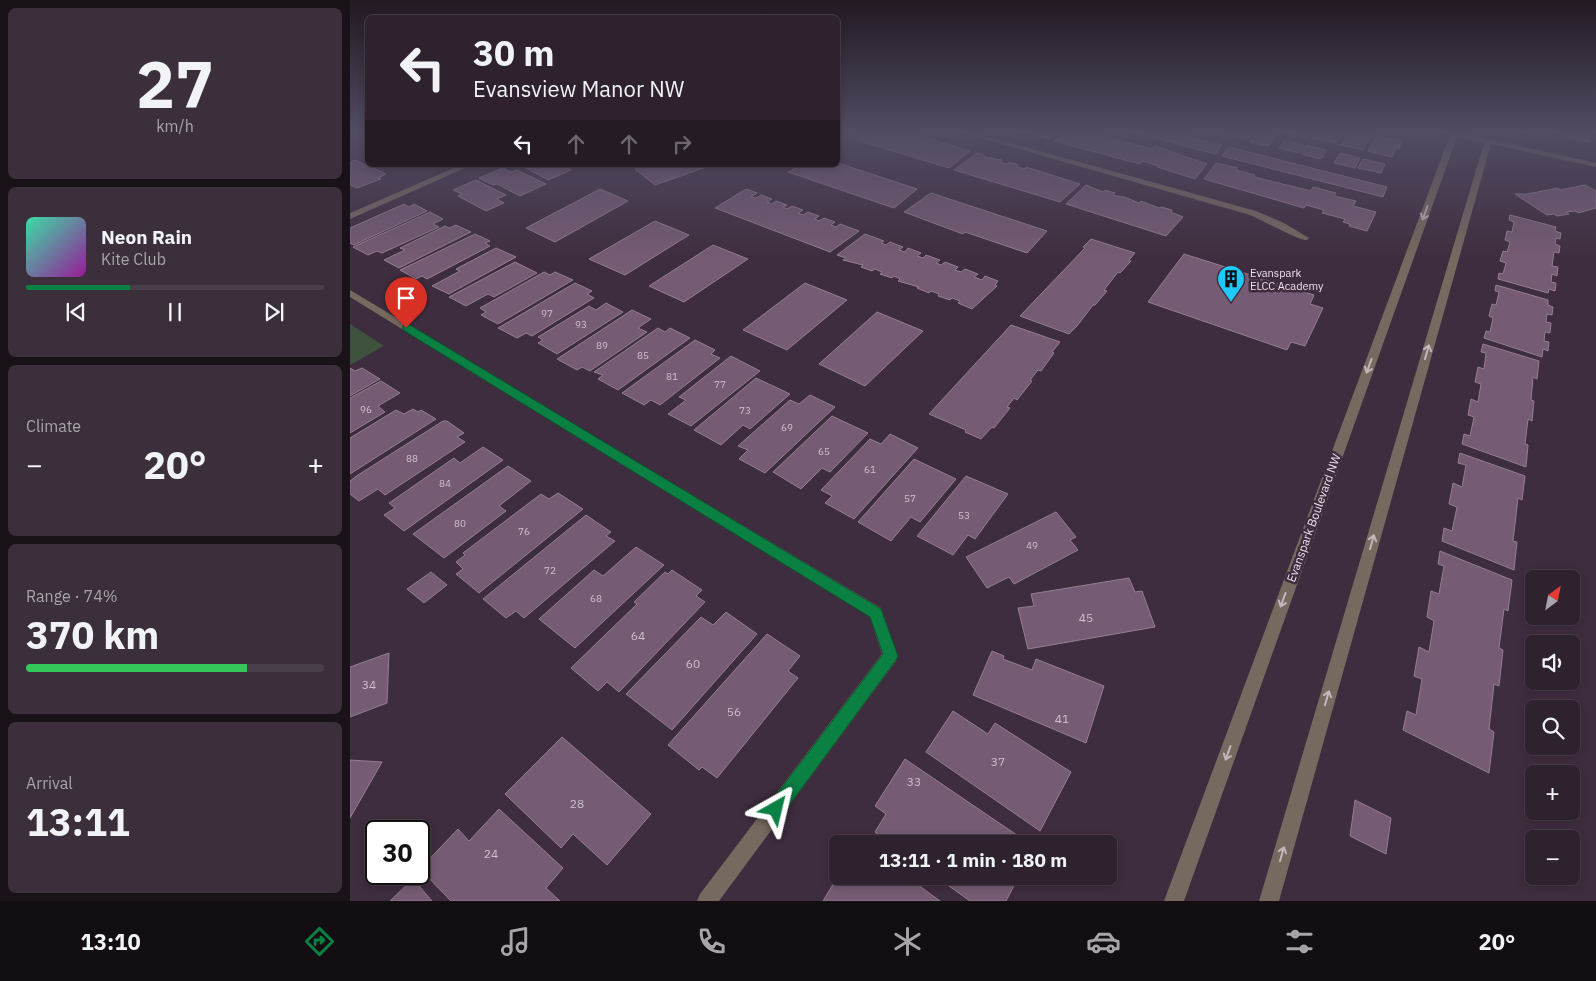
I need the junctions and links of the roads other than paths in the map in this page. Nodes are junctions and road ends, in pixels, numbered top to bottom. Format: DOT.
graph roads {
  1 [pos="447,174"];
  2 [pos="1113,174"];
  3 [pos="1435,174"];
  4 [pos="1479,174"];
  5 [pos="350,216"];
  6 [pos="1304,238"];
  7 [pos="350,293"];
  8 [pos="707,901"];
  9 [pos="1174,901"];
  10 [pos="1269,901"];
  1 -- 5 [label="street"];
  2 -- 6 [label="street"];
  3 -- 9 [label="street, Evanspark Boulevard NW, one-way"];
  10 -- 4 [label="street, one-way"];
  7 -- 8 [label="street"];
}
